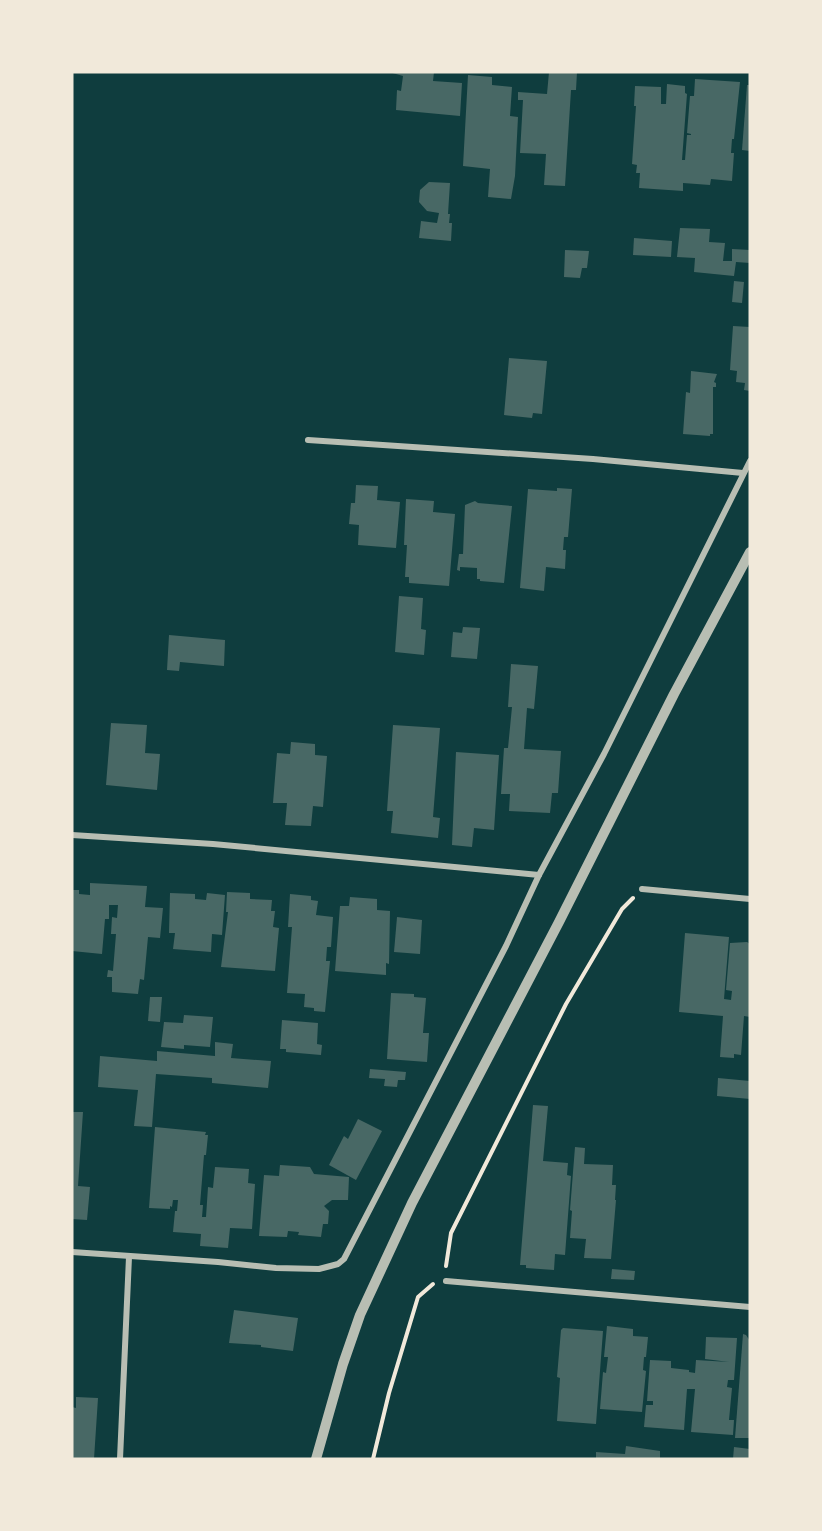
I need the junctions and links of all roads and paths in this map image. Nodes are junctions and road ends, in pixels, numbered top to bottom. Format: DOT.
graph roads {
  1 [pos="308,440"];
  2 [pos="750,461"];
  3 [pos="743,473"];
  4 [pos="750,552"];
  5 [pos="72,835"];
  6 [pos="540,875"];
  7 [pos="642,889"];
  8 [pos="750,899"];
  9 [pos="72,1252"];
  10 [pos="129,1257"];
  11 [pos="446,1281"];
  12 [pos="750,1307"];
  13 [pos="120,1459"];
  14 [pos="316,1459"];
  15 [pos="373,1459"];
  1 -- 3 [label="street"];
  2 -- 3 [label="street"];
  3 -- 6 [label="street"];
  4 -- 14 [label="street"];
  5 -- 6 [label="street"];
  6 -- 10 [label="street"];
  7 -- 8 [label="street"];
  7 -- 11 [label="path"];
  9 -- 10 [label="street"];
  10 -- 13 [label="street"];
  11 -- 12 [label="street"];
  11 -- 15 [label="path"];
}
